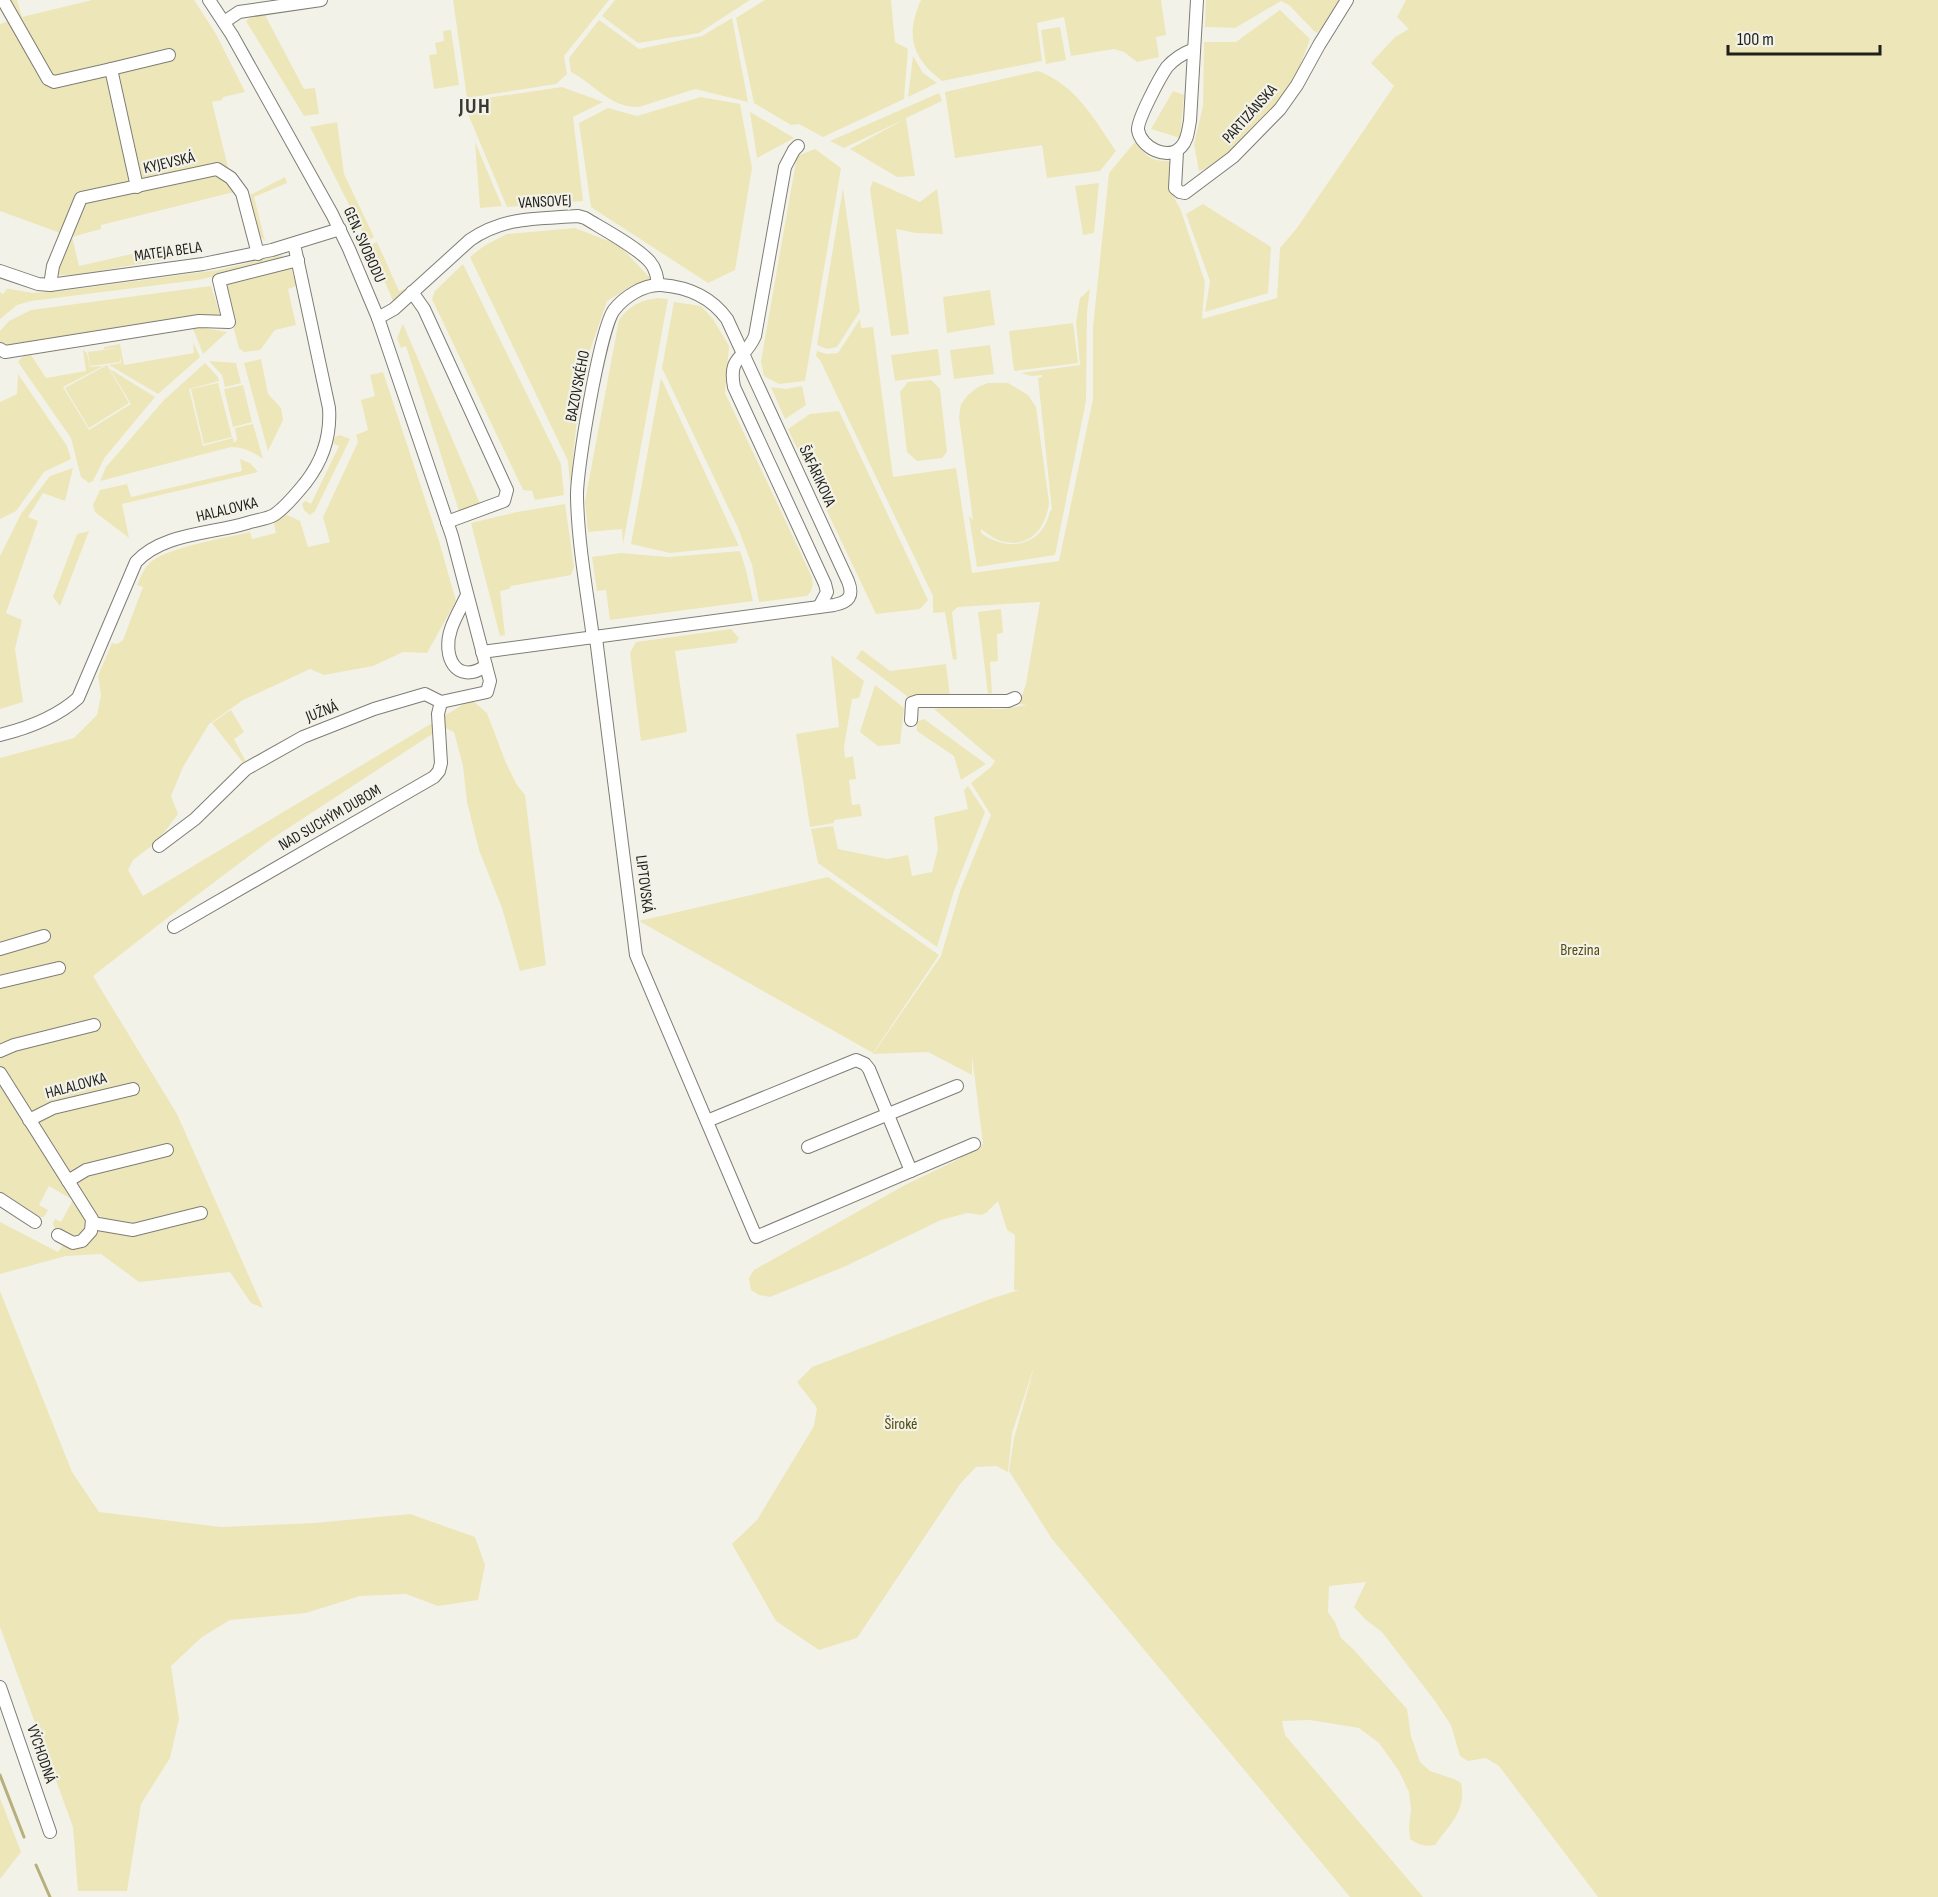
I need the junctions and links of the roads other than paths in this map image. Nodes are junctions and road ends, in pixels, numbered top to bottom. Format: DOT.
graph roads {
  1 [pos="3,0"];
  2 [pos="209,0"];
  3 [pos="321,0"];
  4 [pos="1197,0"];
  5 [pos="1347,0"];
  6 [pos="224,22"];
  7 [pos="1194,49"];
  8 [pos="169,55"];
  9 [pos="111,69"];
  10 [pos="798,146"];
  11 [pos="1177,151"];
  12 [pos="138,187"];
  13 [pos="340,230"];
  14 [pos="294,244"];
  15 [pos="258,254"];
  16 [pos="298,260"];
  17 [pos="0,271"];
  18 [pos="50,285"];
  19 [pos="658,285"];
  20 [pos="412,292"];
  21 [pos="378,318"];
  22 [pos="0,349"];
  23 [pos="743,352"];
  24 [pos="447,522"];
  25 [pos="468,595"];
  26 [pos="819,608"];
  27 [pos="594,638"];
  28 [pos="482,652"];
  29 [pos="486,666"];
  30 [pos="1015,698"];
  31 [pos="441,702"];
  32 [pos="911,720"];
  33 [pos="0,735"];
  34 [pos="159,846"];
  35 [pos="174,927"];
  36 [pos="44,936"];
  37 [pos="0,949"];
  38 [pos="59,968"];
  39 [pos="0,982"];
  40 [pos="94,1025"];
  41 [pos="0,1051"];
  42 [pos="0,1073"];
  43 [pos="957,1086"];
  44 [pos="133,1089"];
  45 [pos="888,1114"];
  46 [pos="29,1120"];
  47 [pos="707,1121"];
  48 [pos="974,1144"];
  49 [pos="808,1147"];
  50 [pos="167,1150"];
  51 [pos="911,1171"];
  52 [pos="68,1181"];
  53 [pos="0,1199"];
  54 [pos="201,1213"];
  55 [pos="35,1222"];
  56 [pos="92,1223"];
  57 [pos="58,1235"];
  58 [pos="0,1687"];
  59 [pos="50,1832"];
  1 -- 9 [label="street"];
  2 -- 6 [label="street, GEN. SVOBODU"];
  3 -- 6 [label="street"];
  4 -- 7 [label="street"];
  5 -- 11 [label="street, PARTIZÁNSKA"];
  6 -- 13 [label="street, GEN. SVOBODU"];
  7 -- 11 [label="street"];
  7 -- 11 [label="street"];
  8 -- 9 [label="street"];
  9 -- 12 [label="street, KYJEVSKÁ"];
  10 -- 23 [label="street"];
  12 -- 15 [label="street, KYJEVSKÁ"];
  12 -- 18 [label="street, KYJEVSKÁ"];
  13 -- 14 [label="street, MATEJA BELA"];
  13 -- 21 [label="street, GEN. SVOBODU"];
  14 -- 15 [label="street, MATEJA BELA"];
  14 -- 16 [label="street, HALALOVKA"];
  15 -- 18 [label="street, MATEJA BELA"];
  16 -- 22 [label="street"];
  16 -- 33 [label="street, HALALOVKA"];
  17 -- 18 [label="street, MATEJA BELA"];
  19 -- 20 [label="street, VANSOVEJ"];
  19 -- 23 [label="street"];
  19 -- 27 [label="street, BAZOVSKÉHO"];
  20 -- 21 [label="street, VANSOVEJ"];
  20 -- 24 [label="street"];
  21 -- 24 [label="street, GEN. SVOBODU"];
  23 -- 26 [label="street"];
  23 -- 26 [label="street, ŠAFÁRIKOVA"];
  24 -- 25 [label="street, GEN. SVOBODU"];
  25 -- 28 [label="street, GEN. SVOBODU"];
  25 -- 29 [label="street"];
  26 -- 27 [label="street"];
  27 -- 28 [label="street"];
  27 -- 47 [label="street, LIPTOVSKÁ"];
  28 -- 29 [label="street, JUŽNÁ"];
  29 -- 31 [label="street, JUŽNÁ"];
  30 -- 32 [label="street"];
  31 -- 34 [label="street, JUŽNÁ"];
  31 -- 35 [label="street, NAD SUCHÝM DUBOM"];
  36 -- 37 [label="street"];
  38 -- 39 [label="street"];
  40 -- 41 [label="street"];
  42 -- 46 [label="street, HALALOVKA"];
  43 -- 45 [label="street"];
  44 -- 46 [label="street, HALALOVKA"];
  45 -- 47 [label="street"];
  45 -- 49 [label="street"];
  45 -- 51 [label="street"];
  46 -- 52 [label="street, HALALOVKA"];
  47 -- 51 [label="street, LIPTOVSKÁ"];
  48 -- 51 [label="street, LIPTOVSKÁ"];
  50 -- 52 [label="street"];
  52 -- 56 [label="street, HALALOVKA"];
  53 -- 55 [label="street"];
  54 -- 56 [label="street"];
  56 -- 57 [label="street"];
  58 -- 59 [label="street, VÝCHODNÁ"];
}
